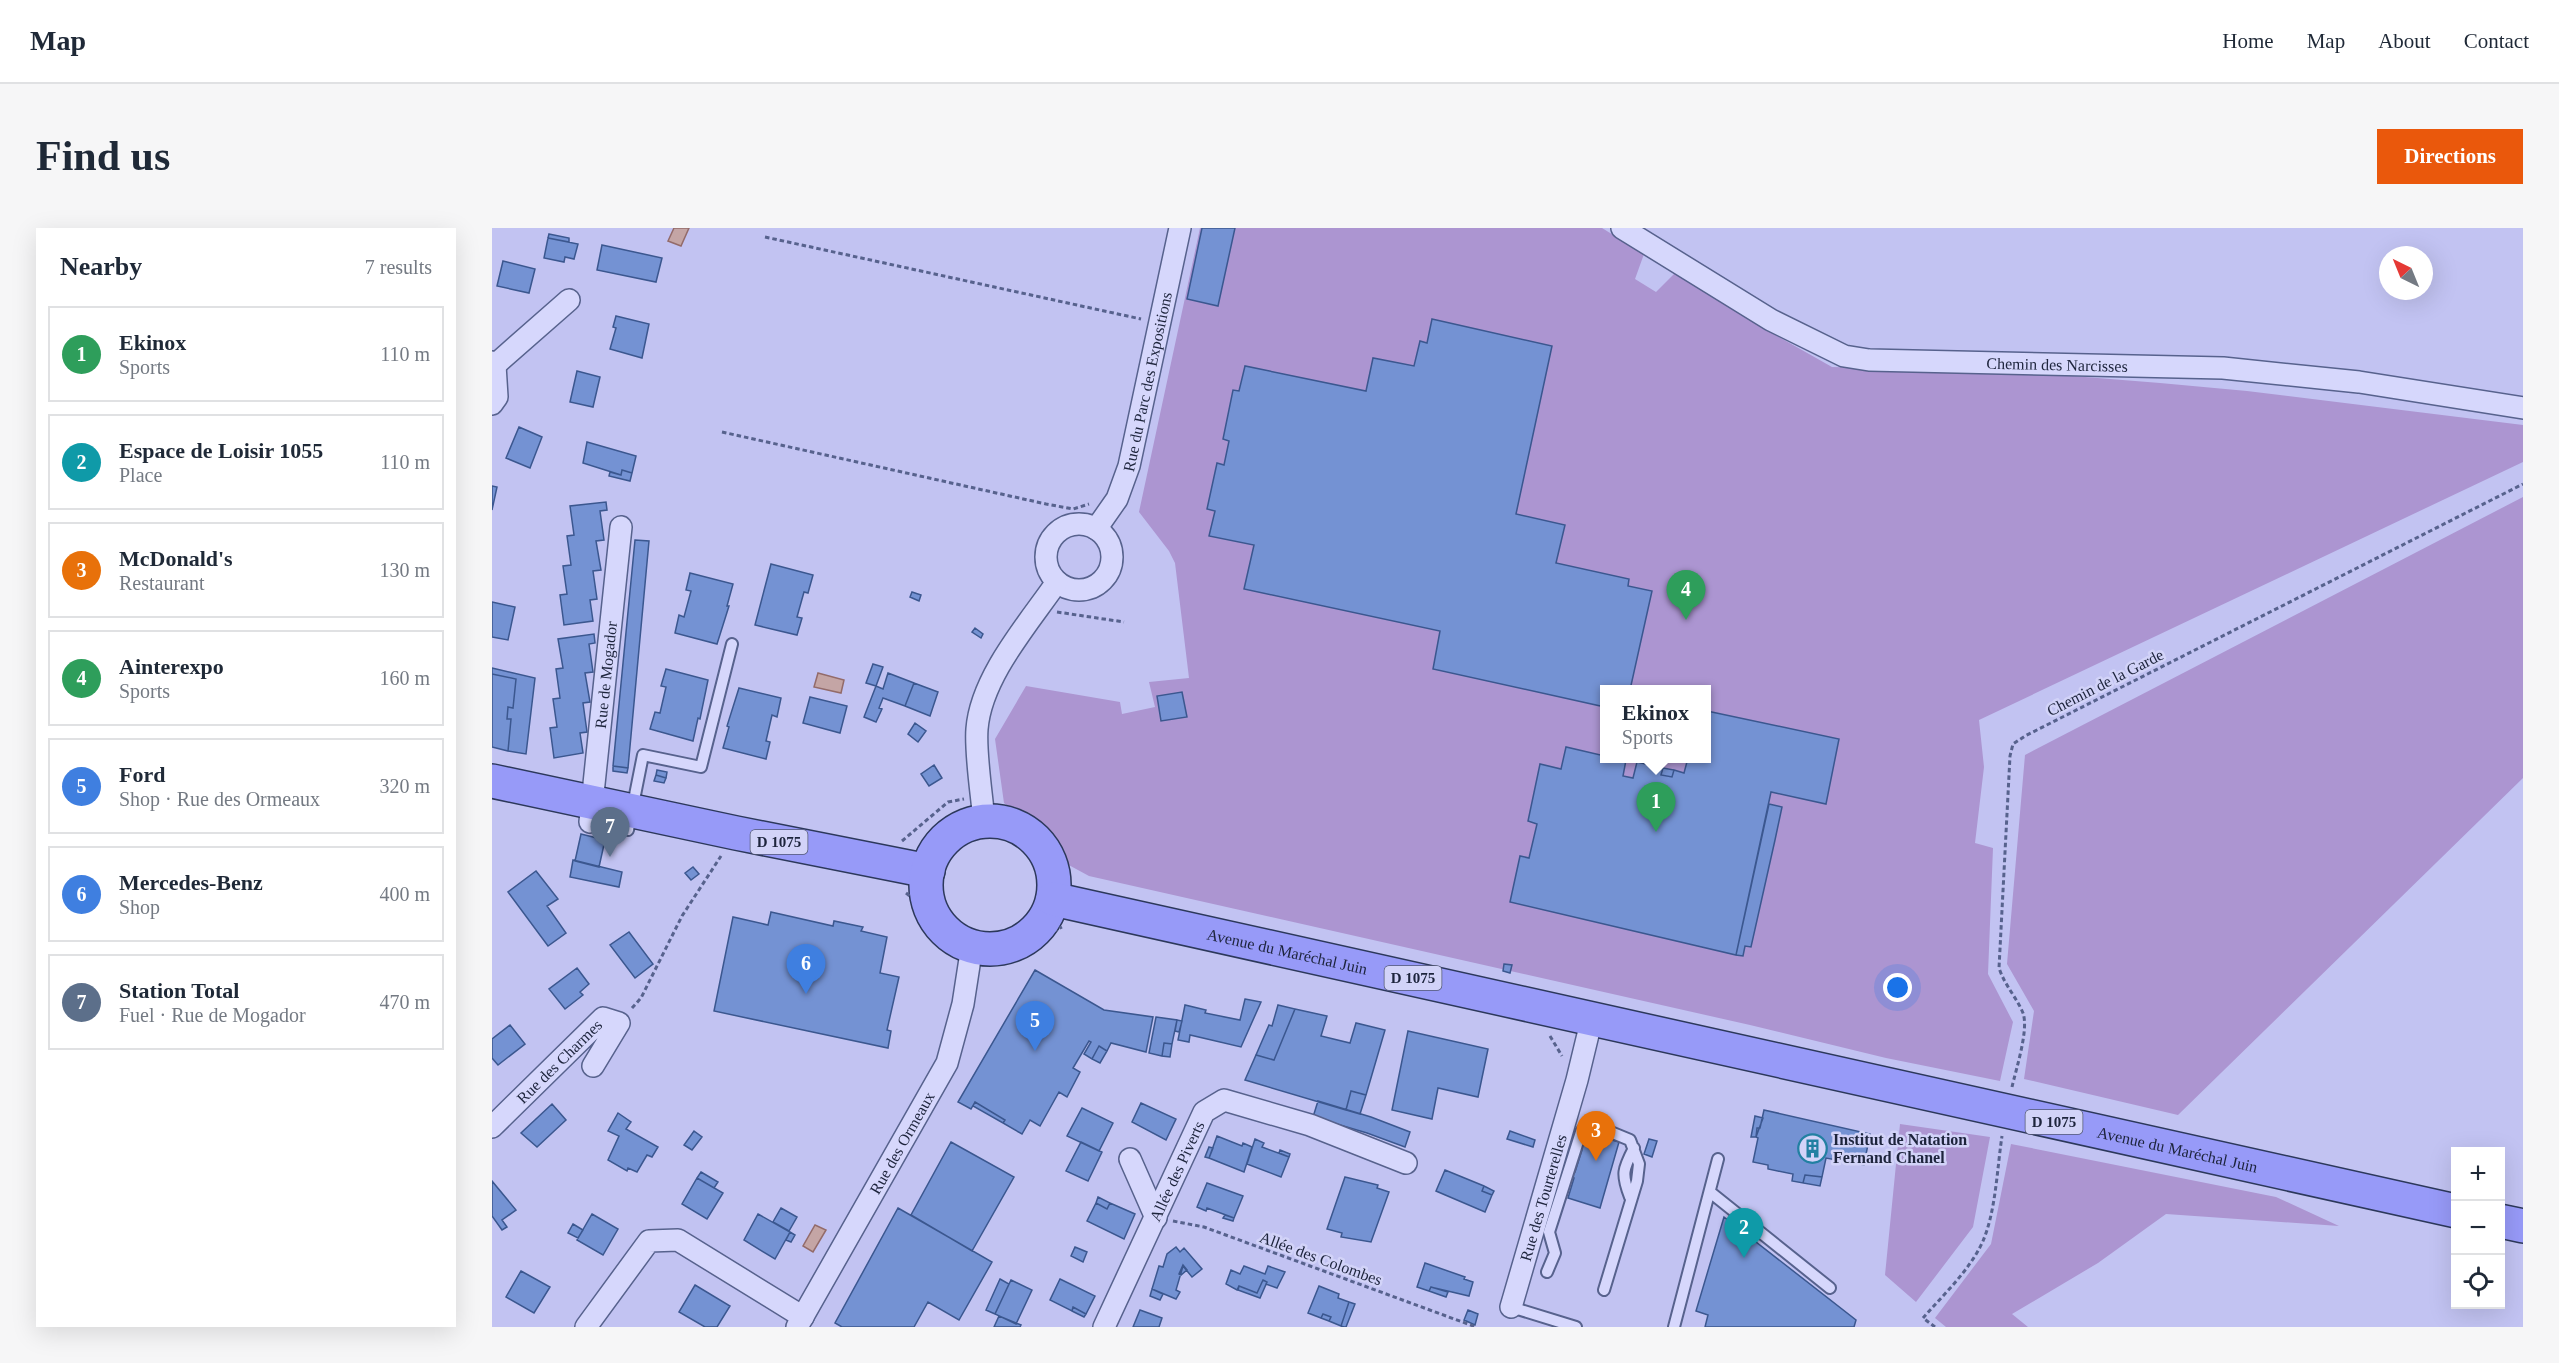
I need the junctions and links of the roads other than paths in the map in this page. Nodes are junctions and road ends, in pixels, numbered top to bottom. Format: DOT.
graph roads {
  1 [pos="1180,228"];
  2 [pos="1622,228"];
  3 [pos="568,300"];
  4 [pos="493,363"];
  5 [pos="492,404"];
  6 [pos="2523,408"];
  7 [pos="621,527"];
  8 [pos="1096,529"];
  9 [pos="1057,582"];
  10 [pos="732,644"];
  11 [pos="492,781"];
  12 [pos="983,809"];
  13 [pos="591,812"];
  14 [pos="629,821"];
  15 [pos="913,868"];
  16 [pos="1060,912"];
  17 [pos="972,946"];
  18 [pos="1592,1018"];
  19 [pos="593,1066"];
  20 [pos="492,1127"];
  21 [pos="1718,1159"];
  22 [pos="1130,1160"];
  23 [pos="1407,1163"];
  24 [pos="1710,1192"];
  25 [pos="2451,1210"];
  26 [pos="1156,1218"];
  27 [pos="2505,1222"];
  28 [pos="2523,1226"];
  29 [pos="1547,1272"];
  30 [pos="1830,1288"];
  31 [pos="1604,1290"];
  32 [pos="1510,1307"];
  33 [pos="800,1322"];
  34 [pos="586,1327"];
  35 [pos="1104,1327"];
  36 [pos="1576,1327"];
  37 [pos="1674,1327"];
  1 -- 8 [label="street, Rue du Parc des Expositions"];
  2 -- 6 [label="street, Chemin des Narcisses"];
  3 -- 4 [label="street"];
  4 -- 5 [label="street"];
  7 -- 13 [label="street, Rue de Mogador"];
  8 -- 9 [label="street"];
  8 -- 9 [label="street"];
  9 -- 12 [label="street"];
  10 -- 14 [label="lane"];
  11 -- 13 [label="main road, D 1075"];
  12 -- 15 [label="main road"];
  12 -- 16 [label="main road"];
  13 -- 14 [label="main road, D 1075"];
  14 -- 15 [label="main road, D 1075"];
  15 -- 17 [label="main road"];
  16 -- 17 [label="main road"];
  16 -- 18 [label="main road, Avenue du Maréchal Juin / D 1075"];
  17 -- 33 [label="street, Rue des Ormeaux"];
  18 -- 25 [label="main road, Avenue du Maréchal Juin / D 1075"];
  18 -- 32 [label="street, Rue des Tourterelles"];
  19 -- 20 [label="street, Rue des Charmes"];
  21 -- 24 [label="lane"];
  22 -- 26 [label="street"];
  23 -- 26 [label="street, Allée des Piverts"];
  24 -- 30 [label="lane"];
  24 -- 37 [label="lane"];
  26 -- 35 [label="street, Allée des Piverts"];
  27 -- 28 [label="main road"];
  29 -- 31 [label="lane"];
  32 -- 36 [label="lane"];
  33 -- 34 [label="street"];
}
